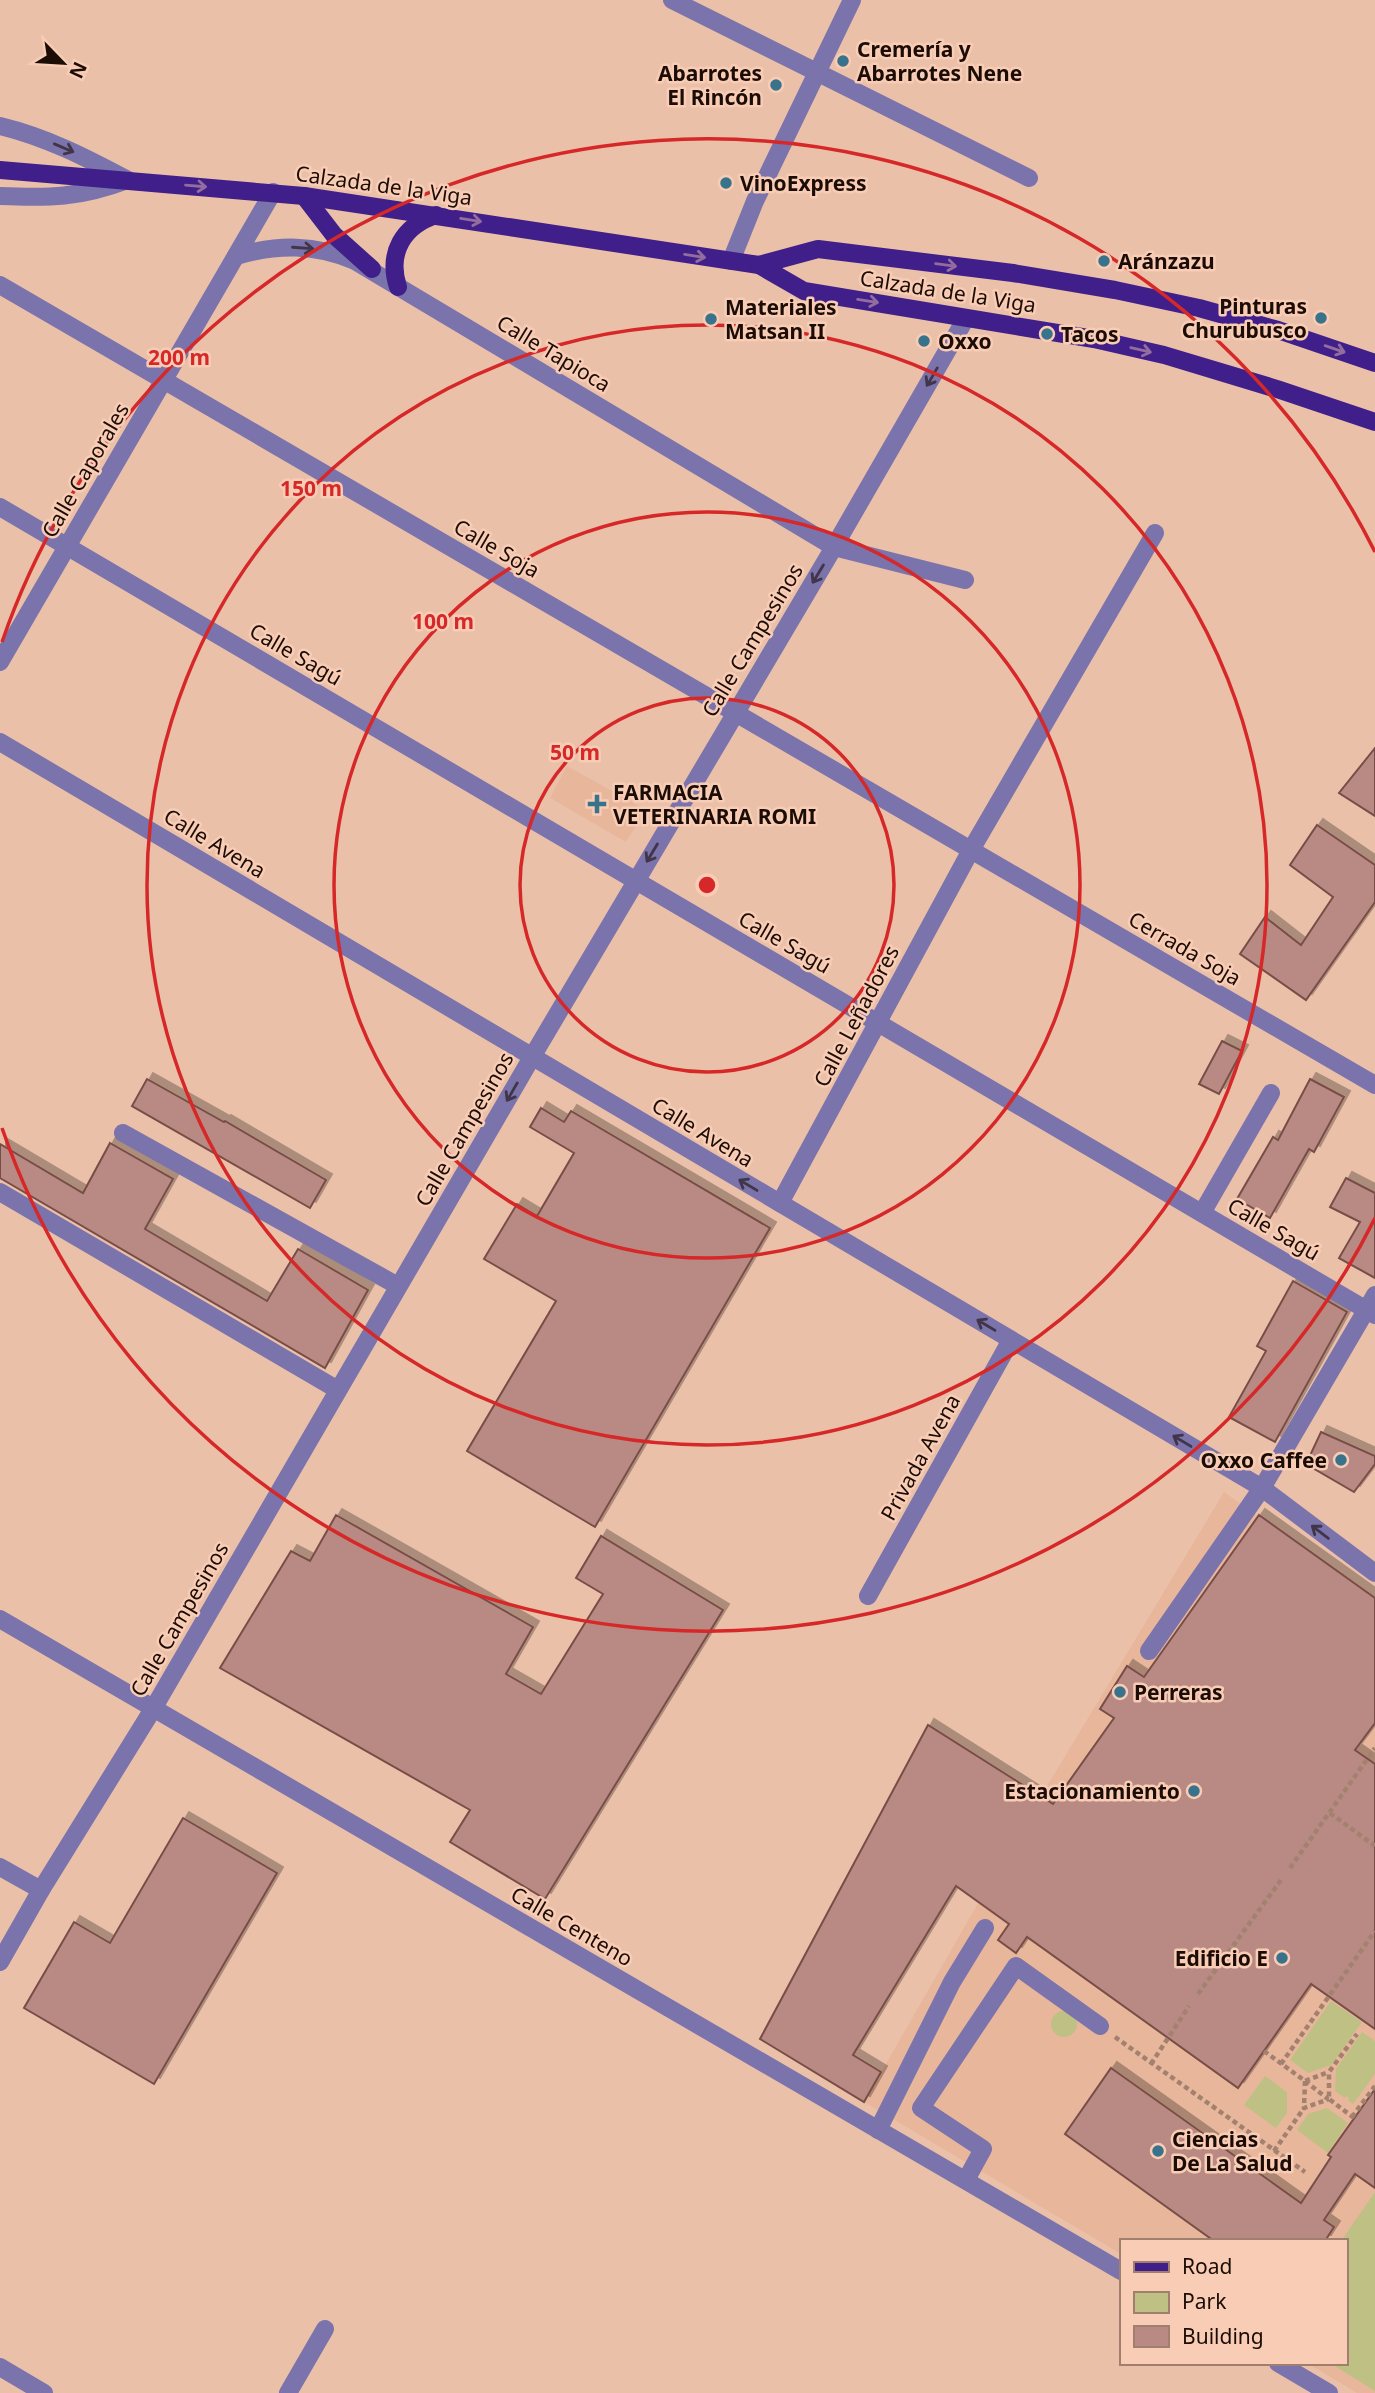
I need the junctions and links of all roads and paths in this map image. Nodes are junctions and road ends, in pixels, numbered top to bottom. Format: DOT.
graph roads {
  1 [pos="672,0"];
  2 [pos="852,0"];
  3 [pos="816,72"];
  4 [pos="0,126"];
  5 [pos="0,170"];
  6 [pos="1029,178"];
  7 [pos="128,180"];
  8 [pos="273,192"];
  9 [pos="0,196"];
  10 [pos="304,196"];
  11 [pos="436,215"];
  12 [pos="236,256"];
  13 [pos="731,261"];
  14 [pos="759,265"];
  15 [pos="372,269"];
  16 [pos="0,285"];
  17 [pos="398,287"];
  18 [pos="966,318"];
  19 [pos="1375,363"];
  20 [pos="164,380"];
  21 [pos="1375,422"];
  22 [pos="0,507"];
  23 [pos="1155,533"];
  24 [pos="67,546"];
  25 [pos="834,547"];
  26 [pos="965,580"];
  27 [pos="0,662"];
  28 [pos="735,713"];
  29 [pos="0,742"];
  30 [pos="971,850"];
  31 [pos="635,880"];
  32 [pos="878,1023"];
  33 [pos="532,1057"];
  34 [pos="1375,1085"];
  35 [pos="1271,1093"];
  36 [pos="123,1133"];
  37 [pos="0,1192"];
  38 [pos="780,1203"];
  39 [pos="1202,1213"];
  40 [pos="398,1286"];
  41 [pos="1372,1306"];
  42 [pos="1011,1340"];
  43 [pos="338,1390"];
  44 [pos="1262,1488"];
  45 [pos="1375,1573"];
  46 [pos="868,1596"];
  47 [pos="0,1619"];
  48 [pos="1149,1651"];
  49 [pos="153,1709"];
  50 [pos="1375,1748"];
  51 [pos="1330,1813"];
  52 [pos="1375,1846"];
  53 [pos="0,1867"];
  54 [pos="1290,1868"];
  55 [pos="1281,1880"];
  56 [pos="41,1890"];
  57 [pos="985,1928"];
  58 [pos="1375,1931"];
  59 [pos="0,1962"];
  60 [pos="1198,1994"];
  61 [pos="1189,2006"];
  62 [pos="1100,2026"];
  63 [pos="1357,2034"];
  64 [pos="1264,2051"];
  65 [pos="1151,2064"];
  66 [pos="1281,2064"];
  67 [pos="1329,2072"];
  68 [pos="1305,2081"];
  69 [pos="1375,2086"];
  70 [pos="1328,2099"];
  71 [pos="1304,2108"];
  72 [pos="878,2130"];
  73 [pos="1274,2151"];
  74 [pos="1305,2172"];
  75 [pos="967,2180"];
  76 [pos="1120,2270"];
  77 [pos="325,2329"];
  78 [pos="1281,2365"];
  79 [pos="0,2368"];
  80 [pos="44,2393"];
  81 [pos="288,2393"];
  82 [pos="1329,2393"];
  1 -- 3 [label="street"];
  2 -- 3 [label="street"];
  3 -- 6 [label="street"];
  3 -- 13 [label="street"];
  4 -- 7 [label="street, one-way"];
  5 -- 7 [label="main road, Calzada de la Viga"];
  7 -- 8 [label="main road, Calzada de la Viga, one-way"];
  7 -- 9 [label="street"];
  8 -- 10 [label="main road, Calzada de la Viga"];
  8 -- 12 [label="street, Calle Caporales"];
  10 -- 11 [label="main road, Calzada de la Viga"];
  10 -- 15 [label="main road"];
  11 -- 13 [label="main road, Calzada de la Viga, one-way"];
  11 -- 17 [label="main road"];
  12 -- 15 [label="street, Calle Tapioca, one-way"];
  12 -- 20 [label="street, Calle Caporales"];
  13 -- 14 [label="main road, Calzada de la Viga"];
  14 -- 18 [label="main road, Calzada de la Viga, one-way"];
  14 -- 19 [label="main road, Calzada de la Viga, one-way"];
  15 -- 17 [label="street, Calle Tapioca"];
  16 -- 20 [label="street, Calle Soja"];
  17 -- 25 [label="street, Calle Tapioca"];
  18 -- 21 [label="main road, Calzada de la Viga, one-way"];
  18 -- 25 [label="street, Calle Campesinos, one-way"];
  20 -- 24 [label="street, Calle Caporales"];
  20 -- 28 [label="street, Calle Soja"];
  22 -- 24 [label="street, Calle Sagú"];
  23 -- 30 [label="street, Calle Leñadores"];
  24 -- 27 [label="street, Calle Caporales"];
  24 -- 31 [label="street, Calle Sagú"];
  25 -- 26 [label="street, Calle Tapioca"];
  25 -- 28 [label="street, Calle Campesinos, one-way"];
  28 -- 30 [label="street, Calle Soja"];
  28 -- 31 [label="street, Calle Campesinos, one-way"];
  29 -- 33 [label="street, Calle Avena"];
  30 -- 32 [label="street, Calle Leñadores"];
  30 -- 34 [label="street, Cerrada Soja"];
  31 -- 32 [label="street, Calle Sagú"];
  31 -- 33 [label="street, Calle Campesinos"];
  32 -- 38 [label="street, Calle Leñadores"];
  32 -- 39 [label="street, Calle Sagú"];
  38 -- 33 [label="street, Calle Avena, one-way"];
  33 -- 40 [label="street, Calle Campesinos, one-way"];
  35 -- 39 [label="street"];
  36 -- 40 [label="street"];
  37 -- 43 [label="street"];
  42 -- 38 [label="street, Calle Avena, one-way"];
  39 -- 41 [label="street, Calle Sagú"];
  40 -- 43 [label="street, Calle Campesinos"];
  41 -- 44 [label="street"];
  44 -- 42 [label="street, Calle Avena, one-way"];
  42 -- 46 [label="street, Privada Avena"];
  43 -- 49 [label="street, Calle Campesinos"];
  45 -- 44 [label="street, Calle Avena, one-way"];
  44 -- 48 [label="street"];
  47 -- 49 [label="street, Calle Centeno"];
  49 -- 56 [label="street, Calle Campesinos"];
  49 -- 72 [label="street, Calle Centeno"];
  50 -- 51 [label="path"];
  51 -- 52 [label="path"];
  51 -- 54 [label="path"];
  53 -- 56 [label="street"];
  55 -- 60 [label="path"];
  56 -- 59 [label="street, Calle Campesinos"];
  57 -- 72 [label="street"];
  58 -- 66 [label="path"];
  61 -- 65 [label="path"];
  62 -- 65 [label="path"];
  62 -- 75 [label="street"];
  63 -- 67 [label="path"];
  64 -- 66 [label="path"];
  65 -- 73 [label="path"];
  66 -- 68 [label="path"];
  67 -- 68 [label="path"];
  67 -- 70 [label="path"];
  68 -- 70 [label="path"];
  68 -- 71 [label="path"];
  69 -- 70 [label="path"];
  70 -- 71 [label="path"];
  71 -- 73 [label="path"];
  72 -- 75 [label="street, Calle Centeno"];
  73 -- 74 [label="path"];
  75 -- 76 [label="street, Calle Centeno"];
  77 -- 81 [label="street"];
  78 -- 82 [label="street"];
  79 -- 80 [label="street"];
}
